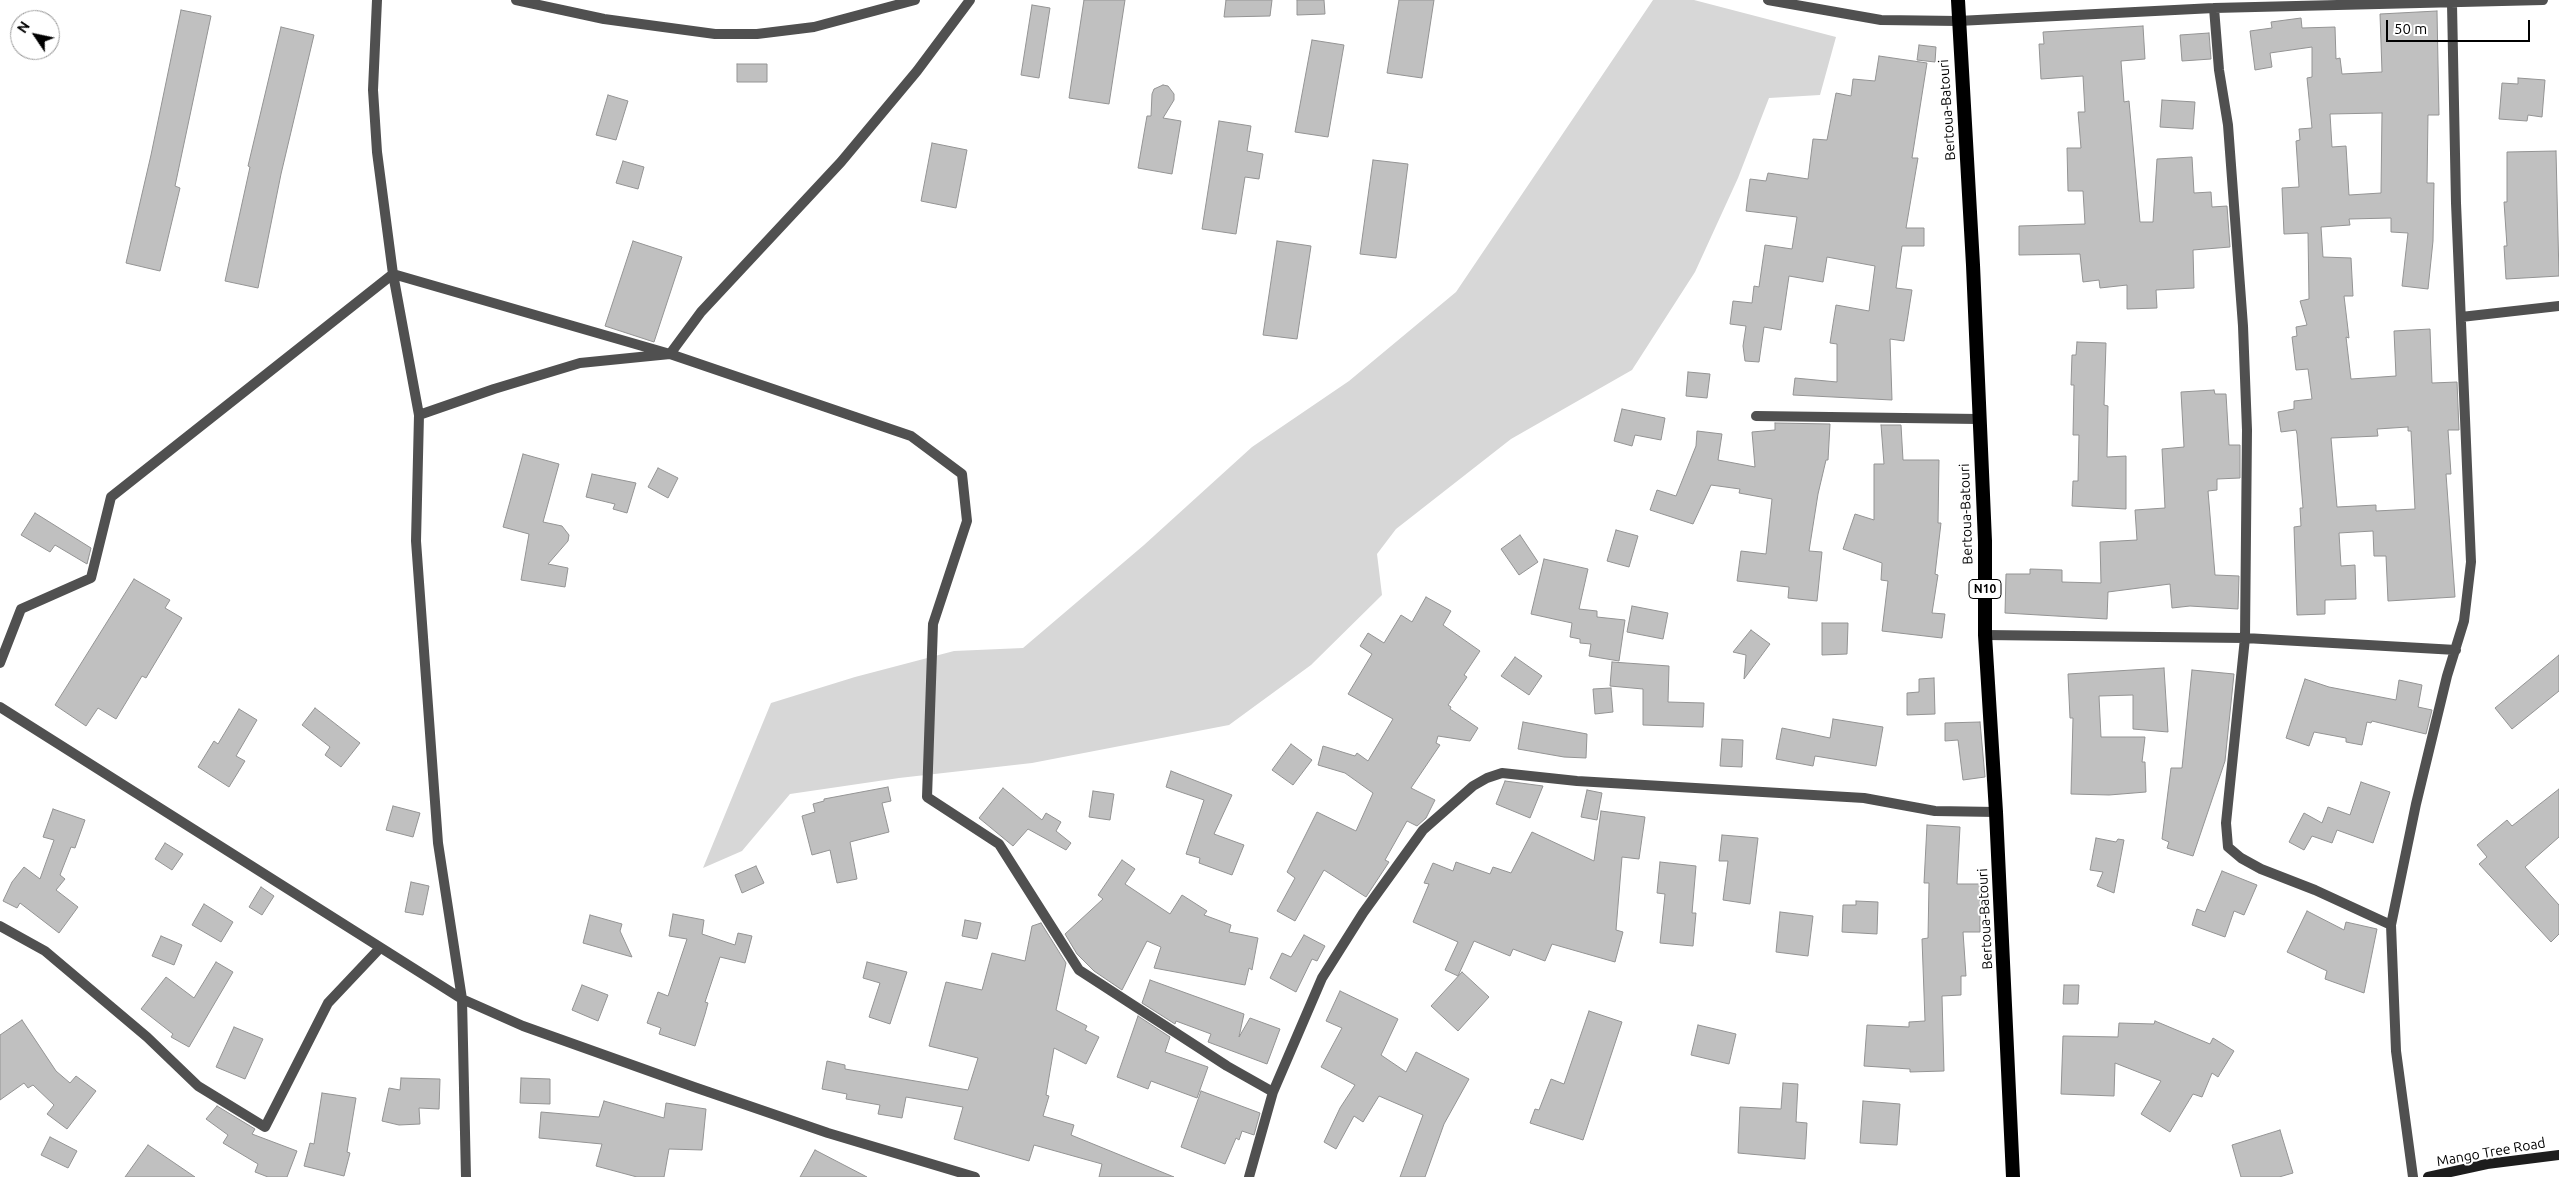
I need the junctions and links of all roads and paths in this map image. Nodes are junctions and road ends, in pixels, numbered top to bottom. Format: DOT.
graph roads {
  1 [pos="377,0"];
  2 [pos="516,0"];
  3 [pos="915,0"];
  4 [pos="970,0"];
  5 [pos="1768,0"];
  6 [pos="1958,0"];
  7 [pos="2543,0"];
  8 [pos="2452,4"];
  9 [pos="2214,8"];
  10 [pos="1958,21"];
  11 [pos="393,274"];
  12 [pos="2559,306"];
  13 [pos="2461,317"];
  14 [pos="670,354"];
  15 [pos="419,415"];
  16 [pos="1756,416"];
  17 [pos="1978,419"];
  18 [pos="1985,636"];
  19 [pos="2245,638"];
  20 [pos="2456,650"];
  21 [pos="0,663"];
  22 [pos="0,707"];
  23 [pos="1996,812"];
  24 [pos="2391,925"];
  25 [pos="0,926"];
  26 [pos="380,948"];
  27 [pos="462,999"];
  28 [pos="1274,1092"];
  29 [pos="2559,1155"];
  30 [pos="466,1177"];
  31 [pos="975,1177"];
  32 [pos="1249,1177"];
  33 [pos="2013,1177"];
  34 [pos="2413,1177"];
  35 [pos="2428,1177"];
  1 -- 11 [label="street"];
  2 -- 3 [label="street"];
  4 -- 14 [label="street"];
  5 -- 10 [label="street"];
  6 -- 10 [label="highway, Bertoua-Batouri / N10"];
  7 -- 8 [label="street"];
  8 -- 9 [label="street"];
  8 -- 13 [label="street"];
  9 -- 10 [label="street"];
  9 -- 19 [label="street"];
  10 -- 17 [label="highway, Bertoua-Batouri / N10"];
  11 -- 14 [label="street"];
  11 -- 15 [label="street"];
  11 -- 21 [label="street"];
  12 -- 13 [label="street"];
  13 -- 20 [label="street"];
  14 -- 15 [label="street"];
  14 -- 28 [label="street"];
  15 -- 27 [label="street"];
  16 -- 17 [label="street"];
  17 -- 18 [label="highway, Bertoua-Batouri / N10"];
  18 -- 19 [label="street"];
  18 -- 23 [label="highway, Bertoua-Batouri / N10"];
  19 -- 20 [label="street"];
  19 -- 24 [label="street"];
  20 -- 24 [label="street"];
  22 -- 26 [label="street"];
  23 -- 28 [label="street"];
  23 -- 33 [label="highway, Bertoua-Batouri / N10"];
  24 -- 34 [label="street"];
  25 -- 26 [label="street"];
  26 -- 27 [label="street"];
  27 -- 30 [label="street"];
  27 -- 31 [label="street"];
  28 -- 32 [label="street"];
  29 -- 35 [label="main road, Mango Tree Road"];
}
